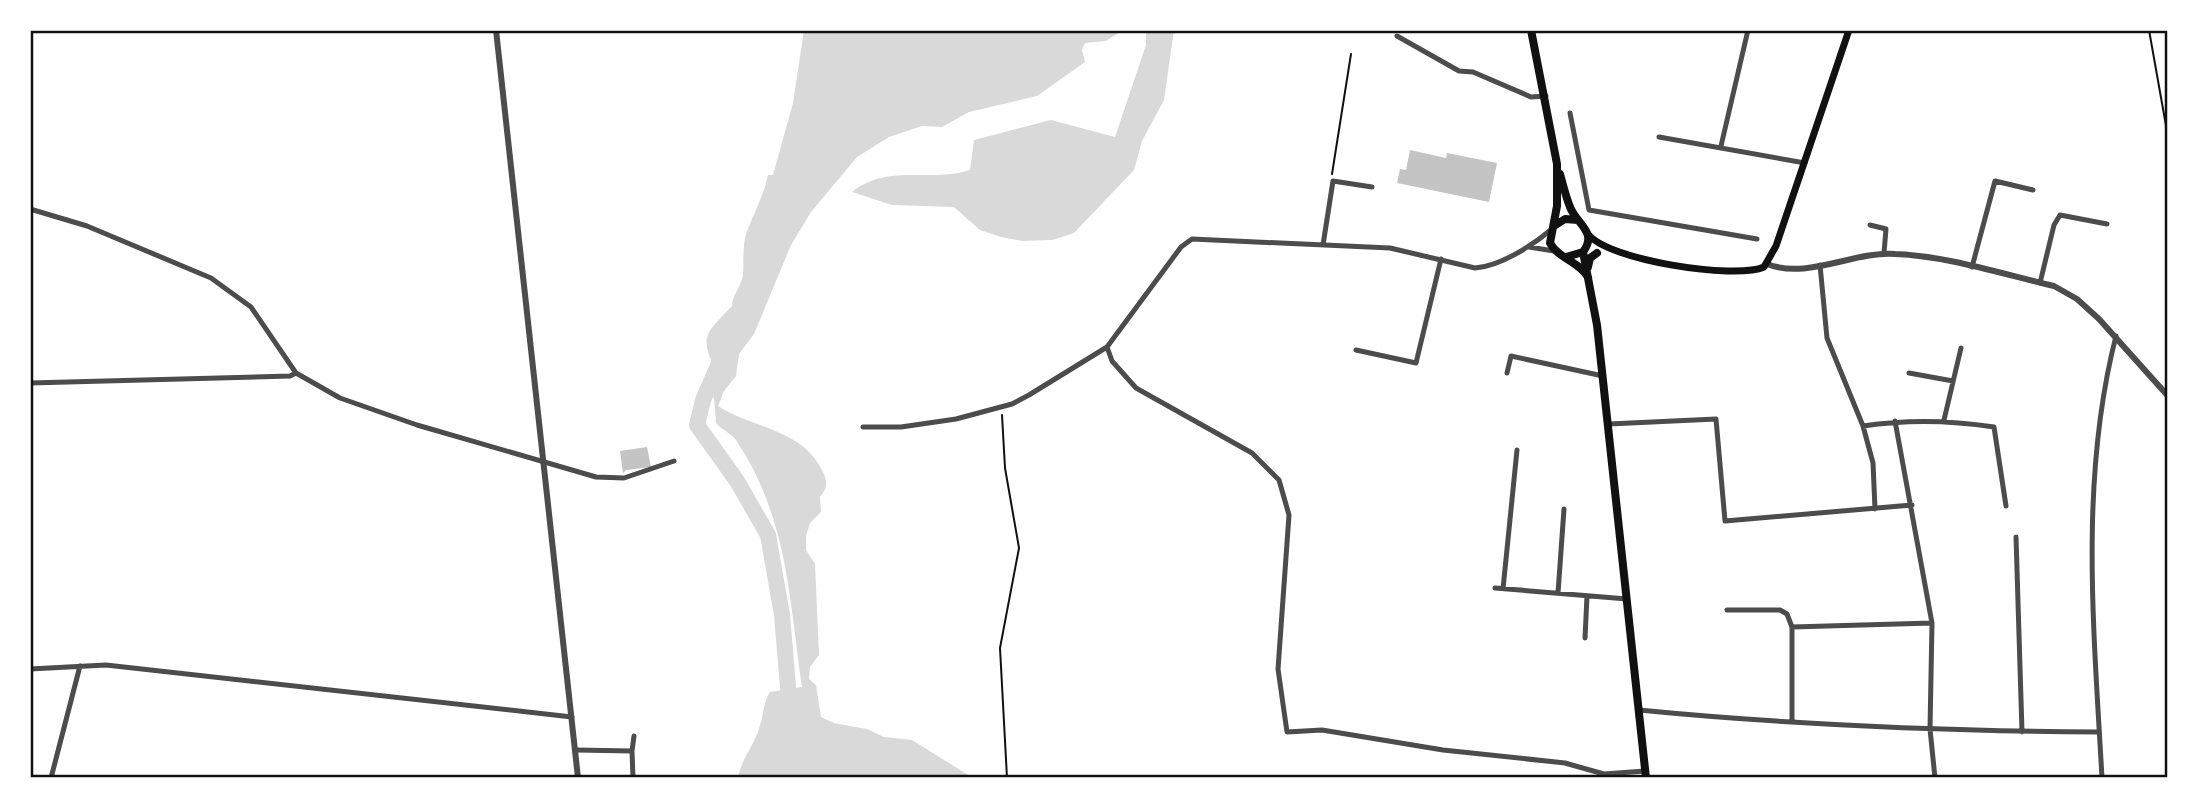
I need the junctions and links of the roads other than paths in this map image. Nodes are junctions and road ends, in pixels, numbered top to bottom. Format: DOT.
graph roads {
  1 [pos="496,30"];
  2 [pos="1531,30"];
  3 [pos="1748,30"];
  4 [pos="1849,30"];
  5 [pos="1397,36"];
  6 [pos="1546,96"];
  7 [pos="1570,113"];
  8 [pos="1659,136"];
  9 [pos="1721,146"];
  10 [pos="1805,163"];
  11 [pos="1558,164"];
  12 [pos="1372,187"];
  13 [pos="2033,190"];
  14 [pos="30,209"];
  15 [pos="1578,220"];
  16 [pos="2107,224"];
  17 [pos="1870,225"];
  18 [pos="1553,227"];
  19 [pos="1588,234"];
  20 [pos="1758,239"];
  21 [pos="1322,245"];
  22 [pos="1526,247"];
  23 [pos="1612,251"];
  24 [pos="1556,252"];
  25 [pos="1583,252"];
  26 [pos="1597,253"];
  27 [pos="1884,253"];
  28 [pos="1566,257"];
  29 [pos="1441,259"];
  30 [pos="1767,264"];
  31 [pos="1820,265"];
  32 [pos="1588,267"];
  33 [pos="1972,267"];
  34 [pos="1588,277"];
  35 [pos="2040,283"];
  36 [pos="2116,336"];
  37 [pos="1107,347"];
  38 [pos="1961,348"];
  39 [pos="1356,350"];
  40 [pos="296,373"];
  41 [pos="1507,373"];
  42 [pos="1909,373"];
  43 [pos="1604,376"];
  44 [pos="1953,381"];
  45 [pos="30,383"];
  46 [pos="2168,396"];
  47 [pos="1944,420"];
  48 [pos="1895,421"];
  49 [pos="1609,424"];
  50 [pos="1863,426"];
  51 [pos="863,427"];
  52 [pos="1517,450"];
  53 [pos="674,461"];
  54 [pos="545,463"];
  55 [pos="1912,505"];
  56 [pos="2006,506"];
  57 [pos="1564,509"];
  58 [pos="1875,509"];
  59 [pos="2016,537"];
  60 [pos="1495,588"];
  61 [pos="1503,589"];
  62 [pos="1558,593"];
  63 [pos="1587,596"];
  64 [pos="1626,599"];
  65 [pos="1727,610"];
  66 [pos="1932,622"];
  67 [pos="1792,627"];
  68 [pos="1585,638"];
  69 [pos="80,666"];
  70 [pos="30,669"];
  71 [pos="1639,710"];
  72 [pos="572,717"];
  73 [pos="1792,722"];
  74 [pos="1930,729"];
  75 [pos="2022,732"];
  76 [pos="2099,732"];
  77 [pos="634,736"];
  78 [pos="576,750"];
  79 [pos="632,751"];
  80 [pos="1646,775"];
  81 [pos="51,778"];
  82 [pos="579,778"];
  83 [pos="633,778"];
  84 [pos="1935,778"];
  85 [pos="2102,778"];
  1 -- 54 [label="street"];
  2 -- 6 [label="main road"];
  3 -- 9 [label="street"];
  4 -- 10 [label="main road"];
  5 -- 6 [label="street"];
  6 -- 11 [label="main road"];
  7 -- 20 [label="street"];
  8 -- 9 [label="street"];
  9 -- 10 [label="street"];
  10 -- 30 [label="main road"];
  11 -- 15 [label="main road"];
  11 -- 18 [label="main road"];
  12 -- 21 [label="street"];
  13 -- 33 [label="street"];
  14 -- 40 [label="street"];
  15 -- 18 [label="main road"];
  15 -- 19 [label="main road"];
  16 -- 35 [label="street"];
  17 -- 27 [label="street"];
  18 -- 22 [label="street"];
  18 -- 24 [label="main road"];
  19 -- 23 [label="main road"];
  19 -- 25 [label="main road"];
  21 -- 29 [label="street"];
  21 -- 37 [label="street"];
  22 -- 24 [label="street"];
  22 -- 29 [label="street"];
  23 -- 26 [label="main road"];
  23 -- 30 [label="main road"];
  24 -- 28 [label="main road"];
  25 -- 26 [label="main road"];
  25 -- 28 [label="main road"];
  25 -- 32 [label="main road"];
  26 -- 32 [label="main road"];
  27 -- 31 [label="street"];
  27 -- 33 [label="street"];
  28 -- 34 [label="main road"];
  29 -- 39 [label="street"];
  30 -- 31 [label="street"];
  31 -- 50 [label="street"];
  32 -- 34 [label="main road"];
  33 -- 35 [label="street"];
  34 -- 43 [label="main road"];
  35 -- 36 [label="street"];
  36 -- 46 [label="street"];
  36 -- 76 [label="street"];
  37 -- 51 [label="street"];
  37 -- 80 [label="street"];
  38 -- 44 [label="street"];
  40 -- 45 [label="street"];
  40 -- 54 [label="street"];
  41 -- 43 [label="street"];
  42 -- 44 [label="street"];
  43 -- 49 [label="main road"];
  44 -- 47 [label="street"];
  47 -- 48 [label="street"];
  47 -- 56 [label="street"];
  48 -- 50 [label="street"];
  48 -- 55 [label="street"];
  49 -- 58 [label="street"];
  49 -- 64 [label="main road"];
  50 -- 58 [label="street"];
  52 -- 61 [label="street"];
  53 -- 54 [label="street"];
  54 -- 72 [label="street"];
  55 -- 58 [label="street"];
  55 -- 66 [label="street"];
  57 -- 62 [label="street"];
  59 -- 75 [label="street"];
  60 -- 61 [label="street"];
  61 -- 62 [label="street"];
  62 -- 63 [label="street"];
  63 -- 64 [label="street"];
  63 -- 68 [label="street"];
  64 -- 71 [label="main road"];
  65 -- 67 [label="street"];
  66 -- 67 [label="street"];
  66 -- 74 [label="street"];
  67 -- 73 [label="street"];
  69 -- 70 [label="street"];
  69 -- 72 [label="street"];
  69 -- 81 [label="street"];
  71 -- 73 [label="street"];
  71 -- 80 [label="main road"];
  72 -- 78 [label="street"];
  73 -- 74 [label="street"];
  74 -- 75 [label="street"];
  74 -- 84 [label="street"];
  75 -- 76 [label="street"];
  76 -- 85 [label="street"];
  77 -- 79 [label="street"];
  78 -- 79 [label="street"];
  78 -- 82 [label="street"];
  79 -- 83 [label="street"];
}
